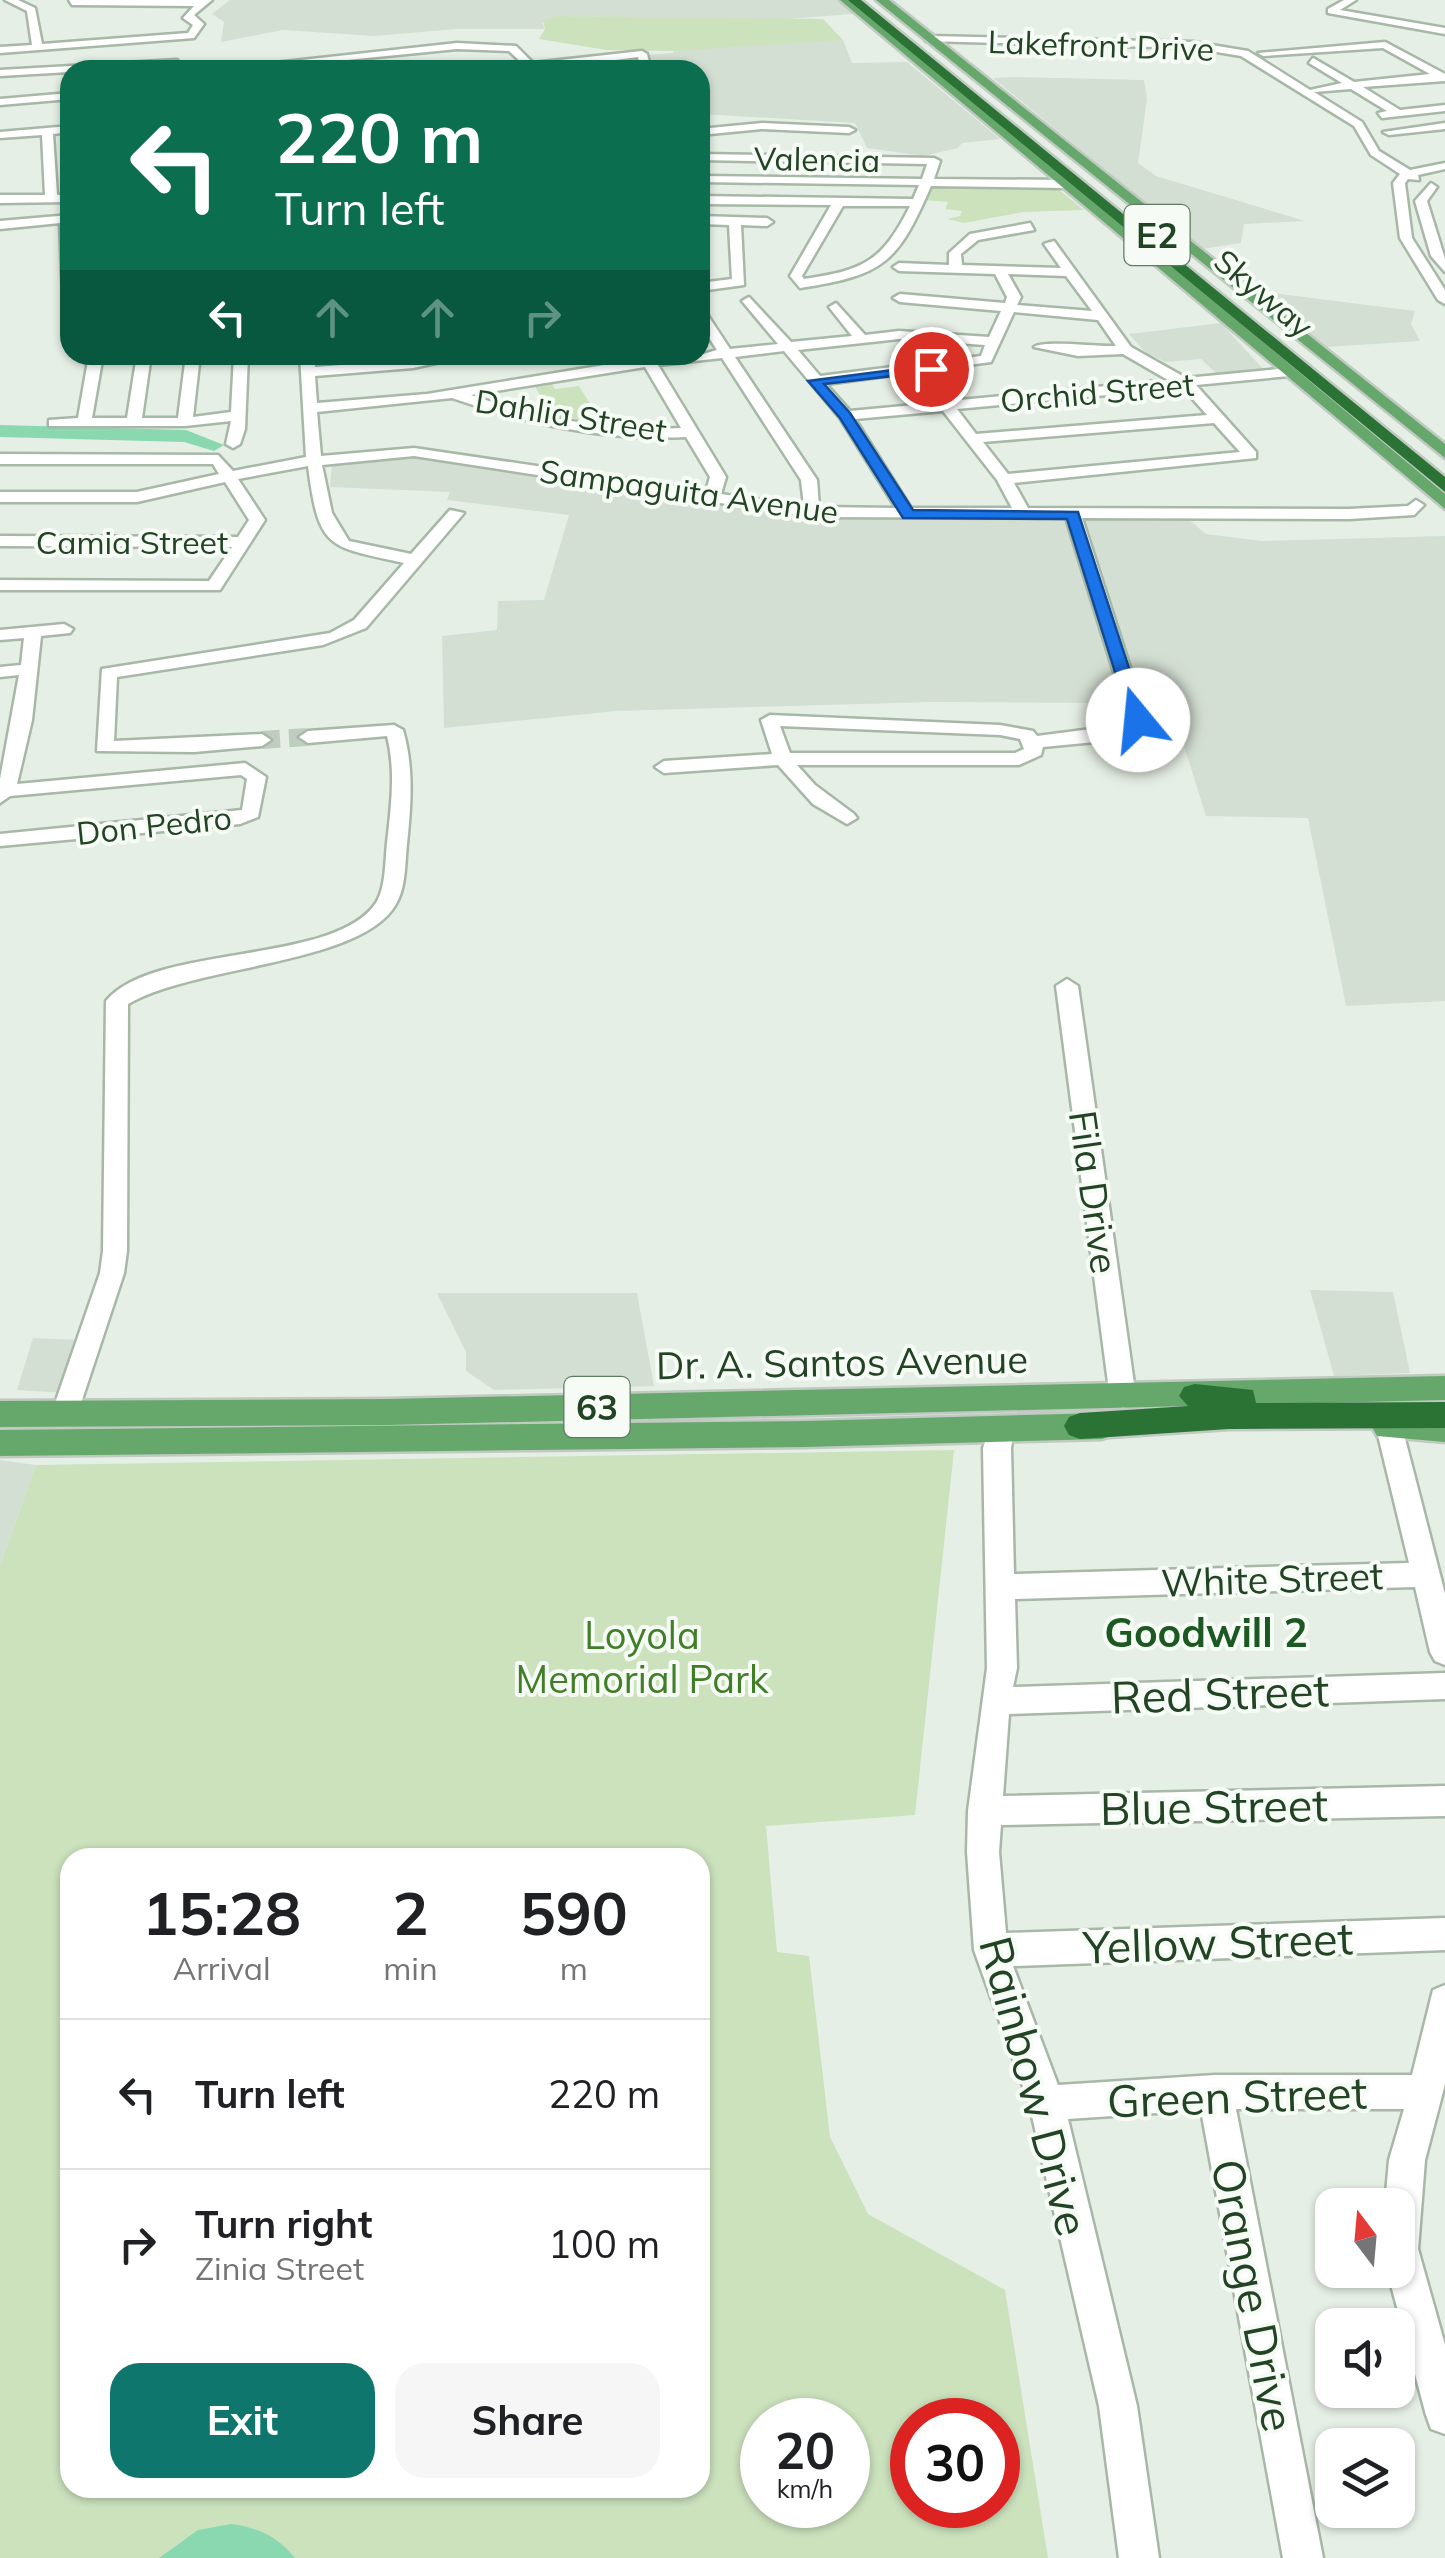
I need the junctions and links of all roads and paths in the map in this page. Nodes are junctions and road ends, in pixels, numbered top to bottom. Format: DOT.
graph roads {
  1 [pos="10,0"];
  2 [pos="846,0"];
  3 [pos="857,0"];
  4 [pos="869,0"];
  5 [pos="882,0"];
  6 [pos="1346,0"];
  7 [pos="129,1"];
  8 [pos="205,1"];
  9 [pos="71,2"];
  10 [pos="103,2"];
  11 [pos="157,2"];
  12 [pos="138,15"];
  13 [pos="107,16"];
  14 [pos="78,25"];
  15 [pos="142,28"];
  16 [pos="110,30"];
  17 [pos="1445,31"];
  18 [pos="930,39"];
  19 [pos="169,40"];
  20 [pos="145,42"];
  21 [pos="454,43"];
  22 [pos="114,44"];
  23 [pos="81,45"];
  24 [pos="333,45"];
  25 [pos="37,47"];
  26 [pos="1358,48"];
  27 [pos="0,50"];
  28 [pos="405,51"];
  29 [pos="1376,58"];
  30 [pos="1344,59"];
  31 [pos="322,60"];
  32 [pos="448,60"];
  33 [pos="525,60"];
  34 [pos="612,60"];
  35 [pos="644,60"];
  36 [pos="1393,68"];
  37 [pos="1364,70"];
  38 [pos="60,71"];
  39 [pos="0,73"];
  40 [pos="1444,77"];
  41 [pos="1412,79"];
  42 [pos="1383,82"];
  43 [pos="60,84"];
  44 [pos="1352,85"];
  45 [pos="1429,88"];
  46 [pos="0,89"];
  47 [pos="1315,89"];
  48 [pos="1397,92"];
  49 [pos="60,97"];
  50 [pos="1412,101"];
  51 [pos="0,102"];
  52 [pos="1445,108"];
  53 [pos="1426,110"];
  54 [pos="56,112"];
  55 [pos="1398,113"];
  56 [pos="0,116"];
  57 [pos="730,117"];
  58 [pos="1362,117"];
  59 [pos="1445,124"];
  60 [pos="743,128"];
  61 [pos="60,129"];
  62 [pos="47,131"];
  63 [pos="710,131"];
  64 [pos="0,135"];
  65 [pos="1386,136"];
  66 [pos="770,140"];
  67 [pos="808,143"];
  68 [pos="1375,154"];
  69 [pos="710,157"];
  70 [pos="1445,169"];
  71 [pos="1411,176"];
  72 [pos="710,179"];
  73 [pos="928,183"];
  74 [pos="1064,183"];
  75 [pos="1436,188"];
  76 [pos="1445,195"];
  77 [pos="0,199"];
  78 [pos="51,199"];
  79 [pos="60,199"];
  80 [pos="710,200"];
  81 [pos="838,202"];
  82 [pos="916,203"];
  83 [pos="60,220"];
  84 [pos="710,221"];
  85 [pos="735,222"];
  86 [pos="767,222"];
  87 [pos="0,225"];
  88 [pos="1030,227"];
  89 [pos="1050,244"];
  90 [pos="1442,260"];
  91 [pos="899,268"];
  92 [pos="956,269"];
  93 [pos="1000,270"];
  94 [pos="1070,272"];
  95 [pos="1445,283"];
  96 [pos="710,285"];
  97 [pos="900,298"];
  98 [pos="1445,300"];
  99 [pos="749,301"];
  100 [pos="836,307"];
  101 [pos="1010,310"];
  102 [pos="1100,316"];
  103 [pos="710,329"];
  104 [pos="861,340"];
  105 [pos="996,342"];
  106 [pos="1042,347"];
  107 [pos="785,348"];
  108 [pos="1126,350"];
  109 [pos="726,354"];
  110 [pos="710,355"];
  111 [pos="94,365"];
  112 [pos="143,365"];
  113 [pos="192,365"];
  114 [pos="241,365"];
  115 [pos="308,365"];
  116 [pos="400,365"];
  117 [pos="609,365"];
  118 [pos="651,365"];
  119 [pos="308,372"];
  120 [pos="1289,372"];
  121 [pos="815,381"];
  122 [pos="1188,385"];
  123 [pos="935,390"];
  124 [pos="453,394"];
  125 [pos="943,406"];
  126 [pos="312,408"];
  127 [pos="239,416"];
  128 [pos="846,416"];
  129 [pos="1218,418"];
  130 [pos="134,422"];
  131 [pos="185,422"];
  132 [pos="84,423"];
  133 [pos="54,424"];
  134 [pos="689,432"];
  135 [pos="970,438"];
  136 [pos="233,444"];
  137 [pos="1445,453"];
  138 [pos="0,459"];
  139 [pos="317,460"];
  140 [pos="1445,467"];
  141 [pos="228,474"];
  142 [pos="1004,478"];
  143 [pos="1444,493"];
  144 [pos="0,497"];
  145 [pos="712,497"];
  146 [pos="812,512"];
  147 [pos="456,513"];
  148 [pos="908,515"];
  149 [pos="1024,515"];
  150 [pos="1072,515"];
  151 [pos="0,541"];
  152 [pos="244,542"];
  153 [pos="415,560"];
  154 [pos="0,585"];
  155 [pos="64,628"];
  156 [pos="33,632"];
  157 [pos="0,636"];
  158 [pos="28,669"];
  159 [pos="0,672"];
  160 [pos="22,706"];
  161 [pos="0,708"];
  162 [pos="308,738"];
  163 [pos="262,740"];
  164 [pos="1032,742"];
  165 [pos="9,746"];
  166 [pos="783,759"];
  167 [pos="664,767"];
  168 [pos="2,793"];
  169 [pos="847,818"];
  170 [pos="0,840"];
  171 [pos="1067,986"];
  172 [pos="1445,1388"];
  173 [pos="1195,1396"];
  174 [pos="1123,1398"];
  175 [pos="1445,1405"];
  176 [pos="0,1414"];
  177 [pos="64,1415"];
  178 [pos="1445,1415"];
  179 [pos="426,1424"];
  180 [pos="387,1425"];
  181 [pos="1080,1426"];
  182 [pos="1388,1427"];
  183 [pos="1445,1428"];
  184 [pos="1001,1429"];
  185 [pos="0,1443"];
  186 [pos="1423,1575"];
  187 [pos="1000,1587"];
  188 [pos="1445,1652"];
  189 [pos="1445,1686"];
  190 [pos="995,1701"];
  191 [pos="1445,1801"];
  192 [pos="984,1810"];
  193 [pos="1445,1934"];
  194 [pos="992,1950"];
  195 [pos="1445,2002"];
  196 [pos="1215,2092"];
  197 [pos="1426,2092"];
  198 [pos="1047,2103"];
  199 [pos="1445,2415"];
  200 [pos="1139,2558"];
  201 [pos="1304,2558"];
  1 -- 25 [label="street"];
  2 -- 74 [label="main road"];
  3 -- 143 [label="highway, E2"];
  4 -- 140 [label="highway, Skyway / E2"];
  5 -- 18 [label="main road"];
  6 -- 17 [label="street"];
  7 -- 10 [label="street"];
  7 -- 11 [label="street"];
  7 -- 12 [label="street"];
  8 -- 11 [label="street"];
  8 -- 19 [label="street"];
  9 -- 10 [label="street"];
  10 -- 13 [label="street"];
  11 -- 19 [label="street"];
  14 -- 23 [label="street"];
  15 -- 20 [label="street"];
  16 -- 22 [label="street"];
  18 -- 68 [label="street, Lakefront Drive"];
  18 -- 137 [label="main road"];
  19 -- 20 [label="street"];
  20 -- 22 [label="street"];
  21 -- 28 [label="street"];
  21 -- 32 [label="street"];
  21 -- 33 [label="street"];
  22 -- 23 [label="street"];
  23 -- 25 [label="street"];
  24 -- 28 [label="street"];
  25 -- 27 [label="street"];
  26 -- 29 [label="street"];
  26 -- 40 [label="street"];
  26 -- 47 [label="street"];
  28 -- 31 [label="street"];
  30 -- 44 [label="street"];
  34 -- 35 [label="street"];
  36 -- 37 [label="street"];
  38 -- 39 [label="street"];
  40 -- 41 [label="street"];
  41 -- 42 [label="street"];
  41 -- 45 [label="street"];
  42 -- 44 [label="street"];
  42 -- 48 [label="street"];
  43 -- 46 [label="street"];
  44 -- 47 [label="street"];
  44 -- 55 [label="street"];
  47 -- 58 [label="street"];
  49 -- 51 [label="street"];
  50 -- 53 [label="street"];
  52 -- 53 [label="street"];
  53 -- 55 [label="street"];
  53 -- 59 [label="street"];
  54 -- 56 [label="street"];
  55 -- 58 [label="street"];
  57 -- 60 [label="street"];
  58 -- 65 [label="street"];
  59 -- 65 [label="street"];
  60 -- 63 [label="street"];
  60 -- 66 [label="street"];
  60 -- 67 [label="street"];
  61 -- 62 [label="street"];
  62 -- 64 [label="street"];
  62 -- 78 [label="street"];
  65 -- 68 [label="street"];
  68 -- 71 [label="street, Lakefront Drive"];
  69 -- 73 [label="street, Valencia"];
  70 -- 71 [label="street"];
  71 -- 95 [label="street"];
  71 -- 98 [label="street"];
  72 -- 73 [label="street"];
  73 -- 74 [label="street"];
  73 -- 82 [label="street"];
  74 -- 120 [label="main road"];
  75 -- 76 [label="street"];
  75 -- 90 [label="street"];
  77 -- 78 [label="street"];
  78 -- 79 [label="street"];
  80 -- 81 [label="street"];
  81 -- 82 [label="street"];
  81 -- 82 [label="street"];
  83 -- 87 [label="street"];
  84 -- 85 [label="street"];
  85 -- 86 [label="street"];
  85 -- 96 [label="street"];
  88 -- 92 [label="street"];
  89 -- 94 [label="street"];
  91 -- 92 [label="street"];
  92 -- 93 [label="street"];
  93 -- 94 [label="street"];
  93 -- 101 [label="street"];
  94 -- 102 [label="street"];
  97 -- 101 [label="street"];
  99 -- 107 [label="street"];
  100 -- 104 [label="street"];
  101 -- 102 [label="street"];
  101 -- 105 [label="street"];
  102 -- 108 [label="street"];
  103 -- 109 [label="street"];
  104 -- 105 [label="street"];
  104 -- 107 [label="street"];
  105 -- 121 [label="street"];
  106 -- 108 [label="street"];
  107 -- 109 [label="street"];
  107 -- 121 [label="street"];
  108 -- 122 [label="street"];
  109 -- 110 [label="street"];
  109 -- 146 [label="street"];
  111 -- 132 [label="street"];
  112 -- 130 [label="street"];
  113 -- 131 [label="street"];
  114 -- 127 [label="street"];
  115 -- 119 [label="street"];
  116 -- 119 [label="street"];
  117 -- 124 [label="street"];
  118 -- 134 [label="street"];
  119 -- 126 [label="street"];
  120 -- 122 [label="street, Orchid Street"];
  120 -- 143 [label="main road"];
  121 -- 128 [label="street"];
  122 -- 125 [label="street, Orchid Street"];
  122 -- 129 [label="street"];
  123 -- 125 [label="street"];
  124 -- 126 [label="street"];
  124 -- 134 [label="street, Dahlia Street"];
  125 -- 128 [label="street, Orchid Street"];
  125 -- 135 [label="street"];
  126 -- 139 [label="street"];
  127 -- 131 [label="street"];
  127 -- 136 [label="street"];
  128 -- 148 [label="street"];
  129 -- 135 [label="street"];
  129 -- 142 [label="street"];
  130 -- 131 [label="street"];
  130 -- 132 [label="street"];
  132 -- 133 [label="street"];
  134 -- 145 [label="street"];
  135 -- 142 [label="street"];
  138 -- 141 [label="street"];
  139 -- 141 [label="street, Sampaguita Avenue"];
  139 -- 145 [label="street, Sampaguita Avenue"];
  139 -- 153 [label="street"];
  141 -- 144 [label="street, Sampaguita Avenue"];
  141 -- 152 [label="street, Camia Street"];
  142 -- 149 [label="street"];
  143 -- 150 [label="street, Sampaguita Avenue"];
  145 -- 146 [label="street, Sampaguita Avenue"];
  146 -- 148 [label="street, Sampaguita Avenue"];
  147 -- 153 [label="street"];
  148 -- 149 [label="street, Sampaguita Avenue"];
  149 -- 150 [label="street, Sampaguita Avenue"];
  150 -- 164 [label="street"];
  151 -- 152 [label="street, Camia Street"];
  152 -- 154 [label="street"];
  153 -- 163 [label="street"];
  155 -- 156 [label="street"];
  156 -- 157 [label="street"];
  156 -- 158 [label="street"];
  158 -- 159 [label="street"];
  158 -- 160 [label="street"];
  160 -- 161 [label="street"];
  160 -- 165 [label="street"];
  162 -- 177 [label="street"];
  164 -- 166 [label="street"];
  164 -- 166 [label="street"];
  165 -- 168 [label="street"];
  166 -- 167 [label="street"];
  166 -- 169 [label="street"];
  168 -- 170 [label="street, Don Pedro"];
  171 -- 174 [label="street, Fila Drive"];
  172 -- 173 [label="main road, Dr. A. Santos Avenue / 63"];
  173 -- 174 [label="main road, Dr. A. Santos Avenue / 63"];
  173 -- 175 [label="highway"];
  174 -- 179 [label="main road, Dr. A. Santos Avenue / 63"];
  176 -- 177 [label="main road, Dr. A. Santos Avenue / 63"];
  177 -- 180 [label="main road, Dr. A. Santos Avenue / 63"];
  178 -- 181 [label="highway"];
  179 -- 180 [label="main road, Dr. A. Santos Avenue / 63"];
  179 -- 184 [label="main road, Dr. A. Santos Avenue / 63"];
  180 -- 185 [label="main road, Dr. A. Santos Avenue / 63"];
  181 -- 182 [label="main road, Dr. A. Santos Avenue / 63"];
  181 -- 184 [label="main road, Dr. A. Santos Avenue / 63"];
  182 -- 183 [label="main road, Dr. A. Santos Avenue / 63"];
  182 -- 186 [label="street"];
  184 -- 187 [label="street, Rainbow Drive"];
  186 -- 187 [label="street, White Street"];
  186 -- 188 [label="street"];
  187 -- 190 [label="street, Rainbow Drive"];
  189 -- 190 [label="street, Red Street"];
  190 -- 192 [label="street, Rainbow Drive"];
  191 -- 192 [label="street, Blue Street"];
  192 -- 194 [label="street, Rainbow Drive"];
  193 -- 194 [label="street, Yellow Street"];
  194 -- 198 [label="street, Rainbow Drive"];
  195 -- 197 [label="street"];
  196 -- 197 [label="street, Green Street"];
  196 -- 198 [label="street, Green Street"];
  196 -- 201 [label="street, Orange Drive"];
  197 -- 199 [label="street"];
  198 -- 200 [label="street, Rainbow Drive"];
}
